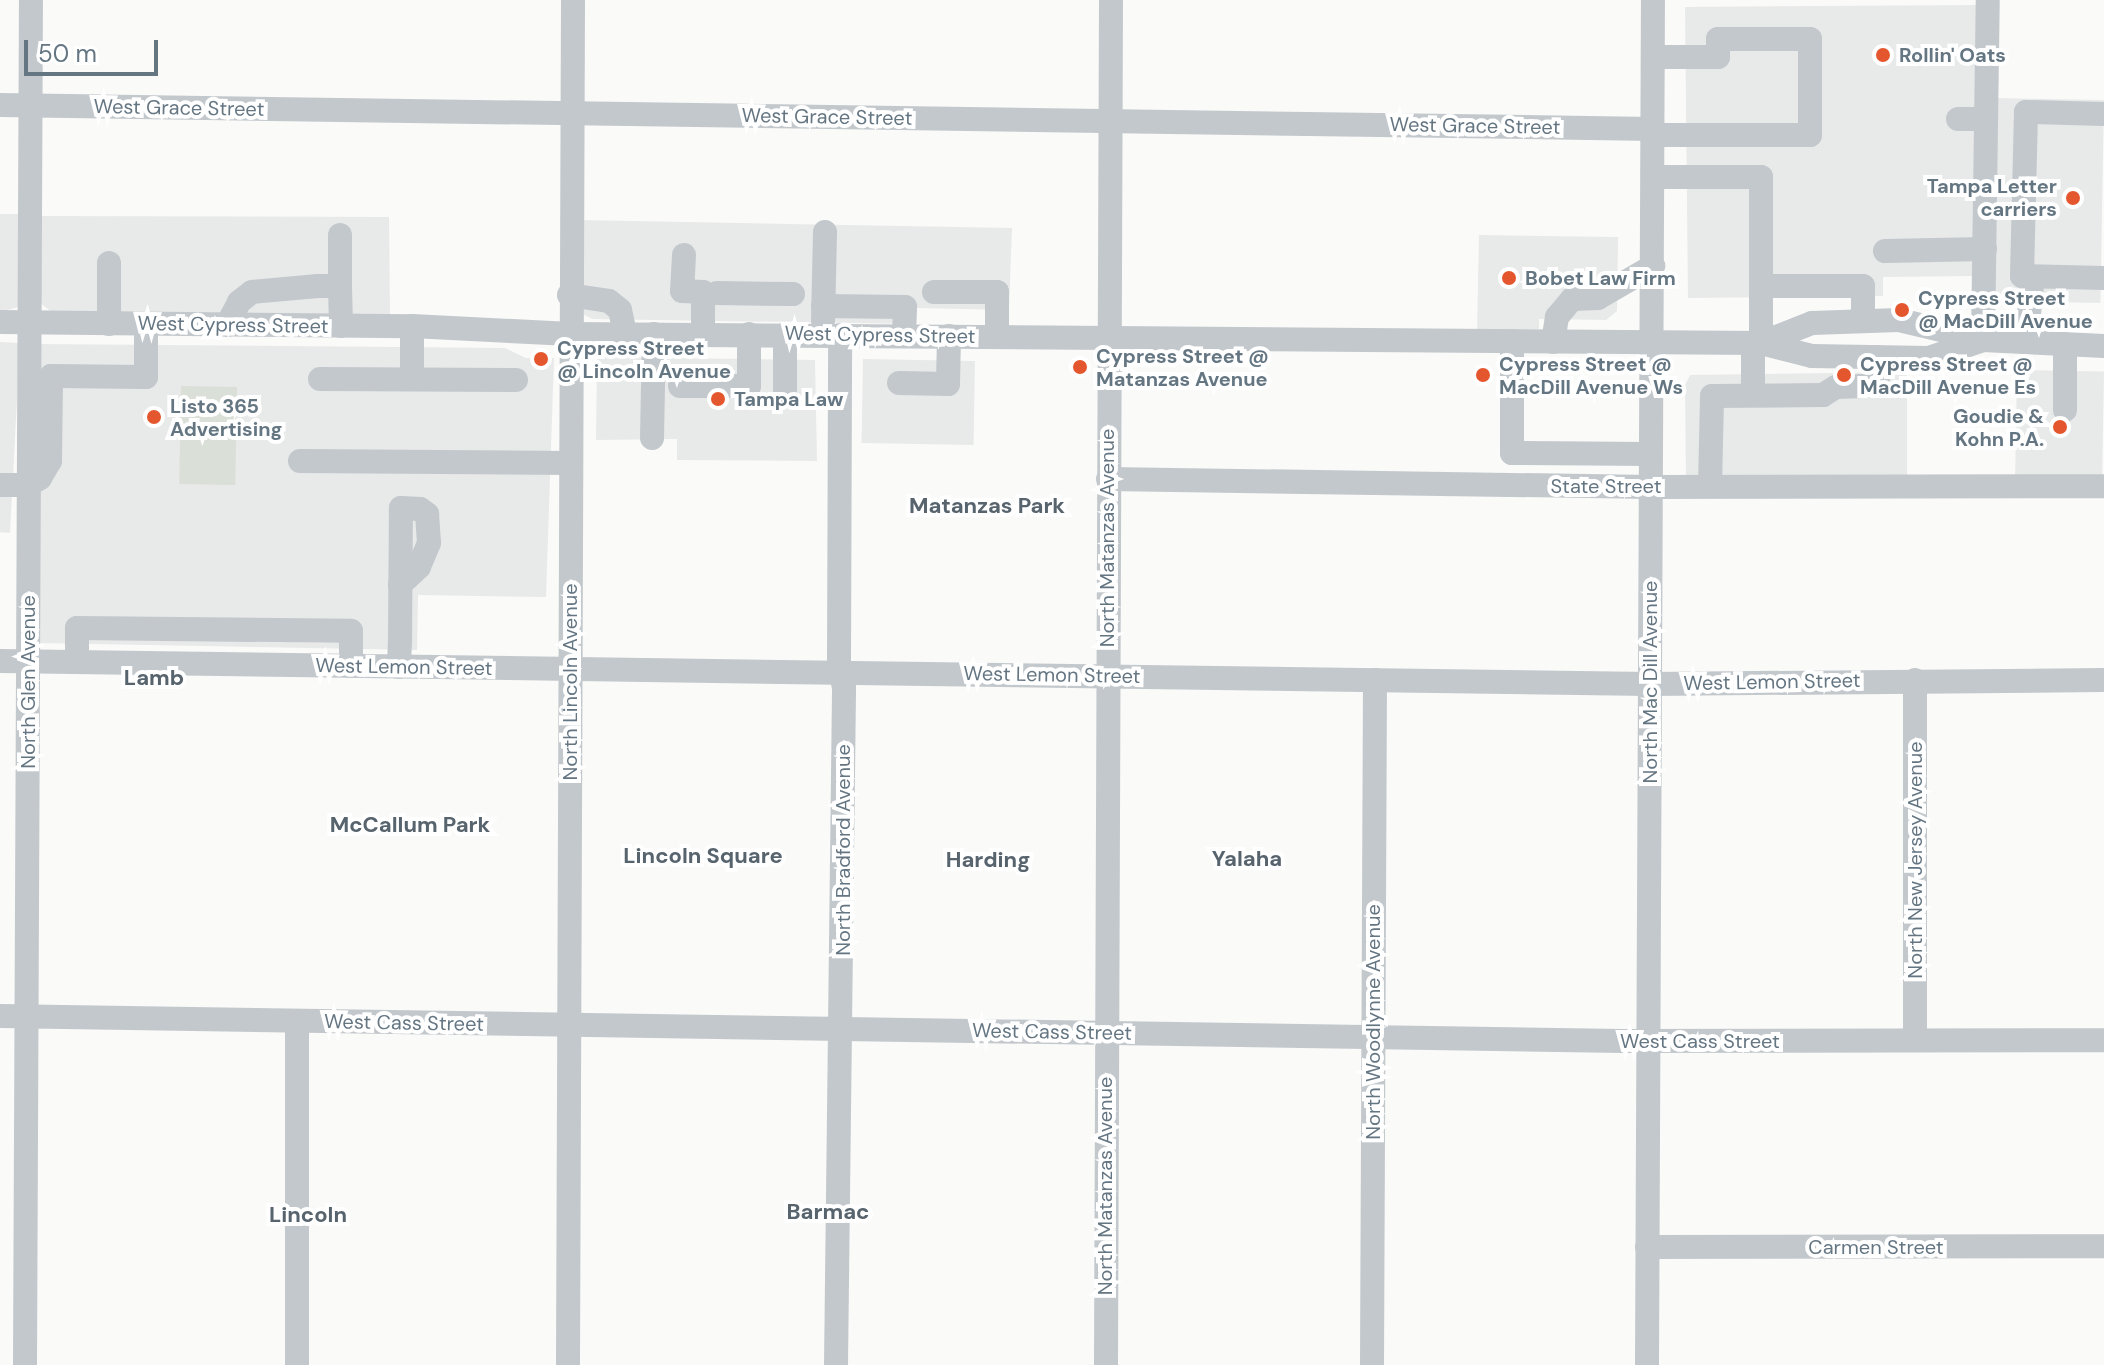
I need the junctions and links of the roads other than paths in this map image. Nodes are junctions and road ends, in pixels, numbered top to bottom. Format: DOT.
graph roads {
  1 [pos="31,0"];
  2 [pos="573,0"];
  3 [pos="1111,0"];
  4 [pos="1653,0"];
  5 [pos="1988,0"];
  6 [pos="1653,57"];
  7 [pos="0,105"];
  8 [pos="29,106"];
  9 [pos="571,114"];
  10 [pos="2104,114"];
  11 [pos="1958,119"];
  12 [pos="1985,119"];
  13 [pos="1109,121"];
  14 [pos="1654,132"];
  15 [pos="1654,177"];
  16 [pos="825,232"];
  17 [pos="340,235"];
  18 [pos="1985,249"];
  19 [pos="1885,251"];
  20 [pos="684,255"];
  21 [pos="109,263"];
  22 [pos="1653,266"];
  23 [pos="2033,277"];
  24 [pos="2104,278"];
  25 [pos="340,286"];
  26 [pos="1761,286"];
  27 [pos="934,292"];
  28 [pos="717,293"];
  29 [pos="758,293"];
  30 [pos="793,294"];
  31 [pos="569,295"];
  32 [pos="823,306"];
  33 [pos="1863,321"];
  34 [pos="0,322"];
  35 [pos="28,322"];
  36 [pos="109,324"];
  37 [pos="146,324"];
  38 [pos="227,325"];
  39 [pos="341,326"];
  40 [pos="412,326"];
  41 [pos="571,334"];
  42 [pos="625,334"];
  43 [pos="654,334"];
  44 [pos="703,334"];
  45 [pos="753,334"];
  46 [pos="785,334"];
  47 [pos="831,334"];
  48 [pos="904,335"];
  49 [pos="949,336"];
  50 [pos="997,336"];
  51 [pos="1107,338"];
  52 [pos="1983,340"];
  53 [pos="1512,341"];
  54 [pos="1553,342"];
  55 [pos="2026,342"];
  56 [pos="1652,343"];
  57 [pos="1757,343"];
  58 [pos="2065,344"];
  59 [pos="2104,346"];
  60 [pos="1878,357"];
  61 [pos="320,379"];
  62 [pos="412,379"];
  63 [pos="516,380"];
  64 [pos="899,383"];
  65 [pos="680,386"];
  66 [pos="1753,395"];
  67 [pos="785,397"];
  68 [pos="2065,410"];
  69 [pos="652,438"];
  70 [pos="1651,454"];
  71 [pos="300,461"];
  72 [pos="571,463"];
  73 [pos="1108,479"];
  74 [pos="0,485"];
  75 [pos="28,485"];
  76 [pos="1710,486"];
  77 [pos="2104,486"];
  78 [pos="1651,487"];
  79 [pos="401,508"];
  80 [pos="136,629"];
  81 [pos="295,630"];
  82 [pos="0,661"];
  83 [pos="29,661"];
  84 [pos="77,662"];
  85 [pos="136,663"];
  86 [pos="295,666"];
  87 [pos="351,666"];
  88 [pos="399,667"];
  89 [pos="570,670"];
  90 [pos="841,673"];
  91 [pos="1106,675"];
  92 [pos="1375,680"];
  93 [pos="1915,680"];
  94 [pos="2104,680"];
  95 [pos="1650,684"];
  96 [pos="0,1016"];
  97 [pos="25,1016"];
  98 [pos="297,1021"];
  99 [pos="567,1025"];
  100 [pos="840,1030"];
  101 [pos="1104,1032"];
  102 [pos="1373,1037"];
  103 [pos="1915,1040"];
  104 [pos="2104,1040"];
  105 [pos="1649,1041"];
  106 [pos="2104,1246"];
  107 [pos="1647,1247"];
  108 [pos="25,1365"];
  109 [pos="297,1365"];
  110 [pos="568,1365"];
  111 [pos="836,1365"];
  112 [pos="1106,1365"];
  113 [pos="1372,1365"];
  114 [pos="1647,1365"];
  1 -- 8 [label="street, North Glen Avenue"];
  2 -- 9 [label="street, North Lincoln Avenue"];
  3 -- 13 [label="street, North Matanzas Avenue"];
  4 -- 6 [label="street, North Mac Dill Avenue"];
  5 -- 12 [label="street"];
  6 -- 14 [label="street, North Mac Dill Avenue"];
  6 -- 14 [label="street, West Grace Street"];
  7 -- 8 [label="street, West Grace Street"];
  8 -- 9 [label="street, West Grace Street"];
  8 -- 35 [label="street, North Glen Avenue"];
  9 -- 13 [label="street, West Grace Street"];
  9 -- 31 [label="street, North Lincoln Avenue"];
  10 -- 23 [label="street"];
  11 -- 12 [label="street"];
  12 -- 18 [label="street"];
  13 -- 14 [label="street, West Grace Street"];
  13 -- 51 [label="street, North Matanzas Avenue"];
  14 -- 15 [label="street, North Mac Dill Avenue"];
  15 -- 22 [label="street, North Mac Dill Avenue"];
  15 -- 26 [label="street"];
  16 -- 32 [label="street, North Bradford Avenue"];
  17 -- 25 [label="street"];
  18 -- 19 [label="street"];
  18 -- 52 [label="street"];
  20 -- 44 [label="street"];
  21 -- 36 [label="street"];
  22 -- 54 [label="street"];
  22 -- 56 [label="street, North Mac Dill Avenue"];
  23 -- 24 [label="street"];
  23 -- 55 [label="street"];
  25 -- 38 [label="street"];
  25 -- 39 [label="street"];
  26 -- 33 [label="street"];
  26 -- 57 [label="street"];
  27 -- 50 [label="street"];
  28 -- 29 [label="street"];
  29 -- 30 [label="street"];
  29 -- 45 [label="street"];
  31 -- 41 [label="street, North Lincoln Avenue"];
  31 -- 42 [label="street"];
  32 -- 47 [label="street, North Bradford Avenue"];
  32 -- 48 [label="street"];
  33 -- 52 [label="street, West Cypress Street"];
  33 -- 57 [label="street, West Cypress Street"];
  34 -- 35 [label="street, West Cypress Street"];
  35 -- 36 [label="street, West Cypress Street"];
  35 -- 75 [label="street, North Glen Avenue"];
  36 -- 37 [label="street, West Cypress Street"];
  37 -- 38 [label="street, West Cypress Street"];
  37 -- 75 [label="street"];
  38 -- 39 [label="street, West Cypress Street"];
  39 -- 40 [label="street, West Cypress Street"];
  40 -- 41 [label="street, West Cypress Street"];
  40 -- 62 [label="street"];
  41 -- 42 [label="street, West Cypress Street"];
  41 -- 72 [label="street, North Lincoln Avenue"];
  42 -- 43 [label="street, West Cypress Street"];
  43 -- 44 [label="street, West Cypress Street"];
  43 -- 69 [label="street"];
  44 -- 45 [label="street, West Cypress Street"];
  45 -- 46 [label="street, West Cypress Street"];
  45 -- 65 [label="street"];
  46 -- 47 [label="street, West Cypress Street"];
  46 -- 67 [label="street"];
  47 -- 48 [label="street, West Cypress Street"];
  47 -- 90 [label="street, North Bradford Avenue"];
  48 -- 49 [label="street, West Cypress Street"];
  49 -- 50 [label="street, West Cypress Street"];
  49 -- 64 [label="street"];
  50 -- 51 [label="street, West Cypress Street"];
  51 -- 53 [label="street, West Cypress Street"];
  51 -- 73 [label="street, North Matanzas Avenue"];
  52 -- 55 [label="street, West Cypress Street"];
  52 -- 60 [label="street, West Cypress Street"];
  53 -- 54 [label="street, West Cypress Street"];
  53 -- 70 [label="street"];
  54 -- 56 [label="street, West Cypress Street"];
  55 -- 58 [label="street, West Cypress Street"];
  56 -- 57 [label="street, West Cypress Street"];
  56 -- 70 [label="street, North Mac Dill Avenue"];
  57 -- 60 [label="street, West Cypress Street"];
  57 -- 66 [label="street"];
  58 -- 59 [label="street, West Cypress Street"];
  58 -- 68 [label="street"];
  60 -- 66 [label="street"];
  61 -- 62 [label="street"];
  62 -- 63 [label="street"];
  66 -- 76 [label="street"];
  70 -- 78 [label="street, North Mac Dill Avenue"];
  71 -- 72 [label="street"];
  72 -- 89 [label="street, North Lincoln Avenue"];
  73 -- 78 [label="street, State Street"];
  73 -- 91 [label="street, North Matanzas Avenue"];
  74 -- 75 [label="street"];
  75 -- 83 [label="street, North Glen Avenue"];
  76 -- 77 [label="street, State Street"];
  76 -- 78 [label="street, State Street"];
  78 -- 95 [label="street, North Mac Dill Avenue"];
  79 -- 88 [label="street"];
  80 -- 81 [label="street"];
  80 -- 84 [label="street"];
  80 -- 85 [label="street"];
  81 -- 86 [label="street"];
  81 -- 87 [label="street"];
  82 -- 83 [label="street, West Lemon Street"];
  83 -- 84 [label="street, West Lemon Street"];
  83 -- 97 [label="street, North Glen Avenue"];
  84 -- 85 [label="street, West Lemon Street"];
  85 -- 86 [label="street, West Lemon Street"];
  86 -- 87 [label="street, West Lemon Street"];
  87 -- 88 [label="street, West Lemon Street"];
  88 -- 89 [label="street, West Lemon Street"];
  89 -- 90 [label="street, West Lemon Street"];
  89 -- 99 [label="street, North Lincoln Avenue"];
  90 -- 91 [label="street, West Lemon Street"];
  90 -- 100 [label="street, North Bradford Avenue"];
  91 -- 92 [label="street, West Lemon Street"];
  91 -- 101 [label="street, North Matanzas Avenue"];
  92 -- 95 [label="street, West Lemon Street"];
  92 -- 102 [label="street, North Woodlynne Avenue"];
  93 -- 94 [label="street, West Lemon Street"];
  93 -- 95 [label="street, West Lemon Street"];
  93 -- 103 [label="street, North New Jersey Avenue"];
  95 -- 105 [label="street, North Mac Dill Avenue"];
  96 -- 97 [label="street, West Cass Street"];
  97 -- 98 [label="street, West Cass Street"];
  97 -- 108 [label="street, North Glen Avenue"];
  98 -- 99 [label="street, West Cass Street"];
  98 -- 109 [label="street"];
  99 -- 100 [label="street, West Cass Street"];
  99 -- 110 [label="street, North Lincoln Avenue"];
  100 -- 101 [label="street, West Cass Street"];
  100 -- 111 [label="street, North Bradford Avenue"];
  101 -- 102 [label="street, West Cass Street"];
  101 -- 112 [label="street, North Matanzas Avenue"];
  102 -- 105 [label="street, West Cass Street"];
  102 -- 113 [label="street, North Woodlynne Avenue"];
  103 -- 104 [label="street, West Cass Street"];
  103 -- 105 [label="street, West Cass Street"];
  105 -- 107 [label="street, North Mac Dill Avenue"];
  106 -- 107 [label="street, Carmen Street"];
  107 -- 114 [label="street, North Mac Dill Avenue"];
}
